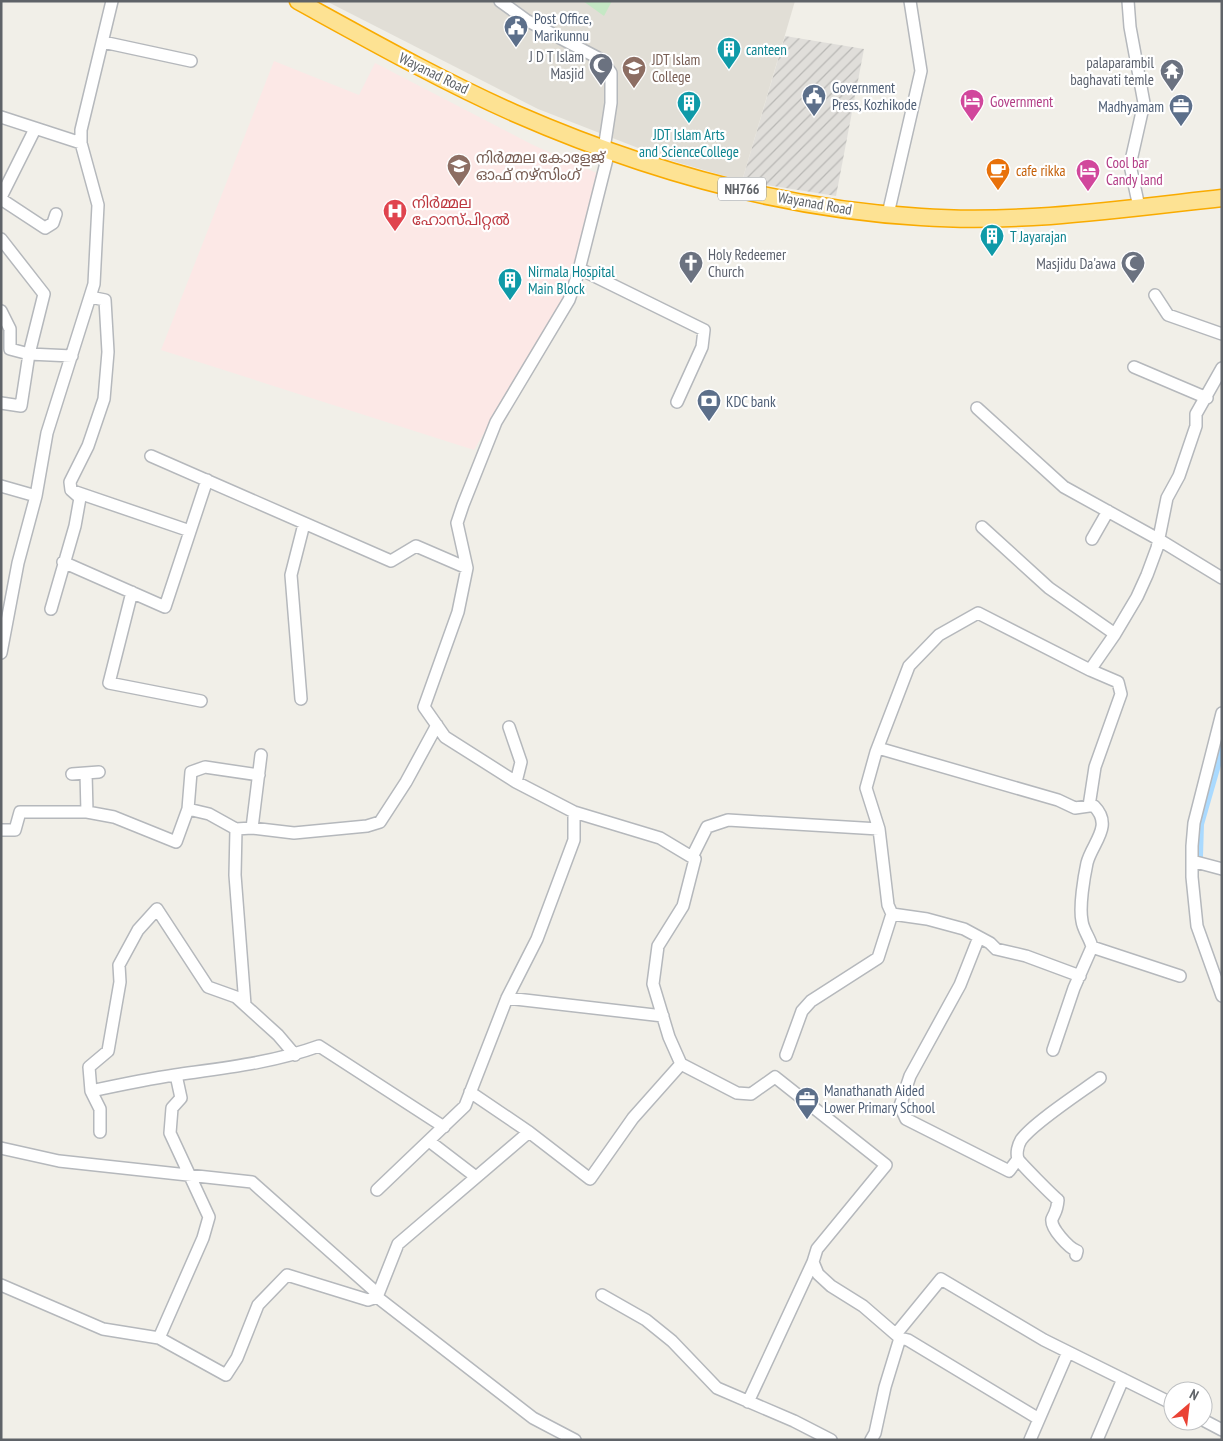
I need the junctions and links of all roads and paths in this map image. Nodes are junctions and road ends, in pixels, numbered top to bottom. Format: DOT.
graph roads {
  1 [pos="112,1"];
  2 [pos="298,1"];
  3 [pos="500,1"];
  4 [pos="910,1"];
  5 [pos="1128,1"];
  6 [pos="103,42"];
  7 [pos="191,61"];
  8 [pos="1,117"];
  9 [pos="35,129"];
  10 [pos="81,143"];
  11 [pos="607,150"];
  12 [pos="1,198"];
  13 [pos="1222,198"];
  14 [pos="1139,207"];
  15 [pos="56,214"];
  16 [pos="888,214"];
  17 [pos="1,239"];
  18 [pos="580,269"];
  19 [pos="1155,295"];
  20 [pos="90,297"];
  21 [pos="1,311"];
  22 [pos="1222,334"];
  23 [pos="29,354"];
  24 [pos="72,356"];
  25 [pos="1134,367"];
  26 [pos="1222,368"];
  27 [pos="1206,398"];
  28 [pos="677,402"];
  29 [pos="1,403"];
  30 [pos="977,408"];
  31 [pos="151,456"];
  32 [pos="207,480"];
  33 [pos="1,486"];
  34 [pos="71,490"];
  35 [pos="36,496"];
  36 [pos="1108,511"];
  37 [pos="304,524"];
  38 [pos="982,526"];
  39 [pos="190,531"];
  40 [pos="1092,539"];
  41 [pos="1158,539"];
  42 [pos="63,562"];
  43 [pos="467,568"];
  44 [pos="1222,578"];
  45 [pos="1,587"];
  46 [pos="13,591"];
  47 [pos="132,592"];
  48 [pos="51,609"];
  49 [pos="1115,634"];
  50 [pos="1,653"];
  51 [pos="1090,670"];
  52 [pos="301,699"];
  53 [pos="201,701"];
  54 [pos="1222,713"];
  55 [pos="437,725"];
  56 [pos="509,727"];
  57 [pos="878,748"];
  58 [pos="261,755"];
  59 [pos="99,772"];
  60 [pos="86,773"];
  61 [pos="72,774"];
  62 [pos="259,775"];
  63 [pos="516,782"];
  64 [pos="1089,806"];
  65 [pos="188,809"];
  66 [pos="87,812"];
  67 [pos="574,812"];
  68 [pos="252,828"];
  69 [pos="236,829"];
  70 [pos="880,829"];
  71 [pos="1,830"];
  72 [pos="692,857"];
  73 [pos="1192,861"];
  74 [pos="1222,870"];
  75 [pos="892,914"];
  76 [pos="979,937"];
  77 [pos="1092,947"];
  78 [pos="1080,976"];
  79 [pos="1180,976"];
  80 [pos="1222,996"];
  81 [pos="507,998"];
  82 [pos="245,1005"];
  83 [pos="663,1016"];
  84 [pos="1053,1050"];
  85 [pos="295,1055"];
  86 [pos="786,1055"];
  87 [pos="681,1064"];
  88 [pos="176,1075"];
  89 [pos="1100,1078"];
  90 [pos="91,1091"];
  91 [pos="470,1092"];
  92 [pos="444,1127"];
  93 [pos="100,1132"];
  94 [pos="529,1132"];
  95 [pos="429,1141"];
  96 [pos="1,1148"];
  97 [pos="1018,1159"];
  98 [pos="189,1175"];
  99 [pos="476,1177"];
  100 [pos="377,1190"];
  101 [pos="1076,1255"];
  102 [pos="813,1262"];
  103 [pos="1,1285"];
  104 [pos="602,1295"];
  105 [pos="377,1296"];
  106 [pos="898,1336"];
  107 [pos="159,1338"];
  108 [pos="1068,1352"];
  109 [pos="1123,1379"];
  110 [pos="1163,1399"];
  111 [pos="748,1402"];
  112 [pos="1039,1419"];
  113 [pos="575,1440"];
  114 [pos="831,1440"];
  115 [pos="871,1440"];
  116 [pos="1030,1440"];
  117 [pos="1097,1440"];
  1 -- 6 [label="street"];
  2 -- 11 [label="highway, Wayanad Road / NH766"];
  3 -- 11 [label="street"];
  4 -- 16 [label="street"];
  5 -- 14 [label="street"];
  6 -- 7 [label="street"];
  6 -- 10 [label="street"];
  8 -- 9 [label="street"];
  9 -- 10 [label="street"];
  9 -- 12 [label="street"];
  10 -- 20 [label="street"];
  11 -- 16 [label="highway, Wayanad Road / NH766"];
  11 -- 18 [label="street"];
  12 -- 15 [label="street"];
  13 -- 14 [label="highway, Wayanad Road / NH766"];
  14 -- 16 [label="highway, Wayanad Road / NH766"];
  17 -- 23 [label="street"];
  18 -- 28 [label="street"];
  18 -- 43 [label="street"];
  19 -- 22 [label="street"];
  20 -- 24 [label="street"];
  20 -- 34 [label="street"];
  21 -- 23 [label="street"];
  23 -- 24 [label="street"];
  23 -- 29 [label="street"];
  24 -- 35 [label="street"];
  25 -- 27 [label="street"];
  26 -- 27 [label="street"];
  27 -- 41 [label="street"];
  30 -- 36 [label="street"];
  31 -- 32 [label="street"];
  32 -- 37 [label="street"];
  32 -- 39 [label="street"];
  33 -- 35 [label="street"];
  34 -- 39 [label="street"];
  34 -- 42 [label="street"];
  35 -- 46 [label="street"];
  36 -- 40 [label="street"];
  36 -- 41 [label="street"];
  37 -- 43 [label="street"];
  37 -- 52 [label="street"];
  38 -- 49 [label="street"];
  39 -- 47 [label="street"];
  41 -- 44 [label="street"];
  41 -- 49 [label="street"];
  42 -- 47 [label="street"];
  42 -- 48 [label="street"];
  43 -- 55 [label="street"];
  45 -- 46 [label="street"];
  46 -- 50 [label="street"];
  47 -- 53 [label="street"];
  49 -- 51 [label="street"];
  51 -- 57 [label="street"];
  51 -- 64 [label="street"];
  54 -- 73 [label="street"];
  55 -- 63 [label="street"];
  55 -- 68 [label="street"];
  56 -- 63 [label="street"];
  57 -- 64 [label="street"];
  57 -- 70 [label="street"];
  58 -- 62 [label="street"];
  59 -- 60 [label="street"];
  60 -- 61 [label="street"];
  60 -- 66 [label="street"];
  62 -- 65 [label="street"];
  62 -- 68 [label="street"];
  63 -- 67 [label="street"];
  64 -- 77 [label="street"];
  65 -- 66 [label="street"];
  65 -- 69 [label="street"];
  66 -- 71 [label="street"];
  67 -- 72 [label="street"];
  67 -- 81 [label="street"];
  68 -- 69 [label="street"];
  69 -- 82 [label="street"];
  70 -- 72 [label="street"];
  70 -- 75 [label="street"];
  72 -- 83 [label="street"];
  73 -- 74 [label="street"];
  73 -- 80 [label="street"];
  75 -- 76 [label="street"];
  75 -- 86 [label="street"];
  76 -- 78 [label="street"];
  76 -- 97 [label="street"];
  77 -- 78 [label="street"];
  77 -- 79 [label="street"];
  78 -- 84 [label="street"];
  81 -- 83 [label="street"];
  81 -- 91 [label="street"];
  82 -- 85 [label="street"];
  82 -- 90 [label="street"];
  83 -- 87 [label="street"];
  85 -- 88 [label="street"];
  85 -- 92 [label="street"];
  87 -- 94 [label="street"];
  87 -- 102 [label="street"];
  88 -- 90 [label="street"];
  88 -- 98 [label="street"];
  89 -- 97 [label="street"];
  90 -- 93 [label="street"];
  91 -- 92 [label="street"];
  91 -- 94 [label="street"];
  92 -- 95 [label="street"];
  94 -- 99 [label="street"];
  95 -- 99 [label="street"];
  95 -- 100 [label="street"];
  96 -- 98 [label="street"];
  97 -- 101 [label="street"];
  98 -- 105 [label="street"];
  98 -- 107 [label="street"];
  99 -- 105 [label="street"];
  102 -- 106 [label="street"];
  102 -- 111 [label="street"];
  103 -- 107 [label="street"];
  104 -- 111 [label="street"];
  105 -- 107 [label="street"];
  105 -- 113 [label="street"];
  106 -- 108 [label="street"];
  106 -- 112 [label="street"];
  106 -- 115 [label="street"];
  108 -- 109 [label="street"];
  108 -- 112 [label="street"];
  109 -- 110 [label="street"];
  109 -- 117 [label="street"];
  111 -- 114 [label="street"];
  112 -- 116 [label="street"];
}
